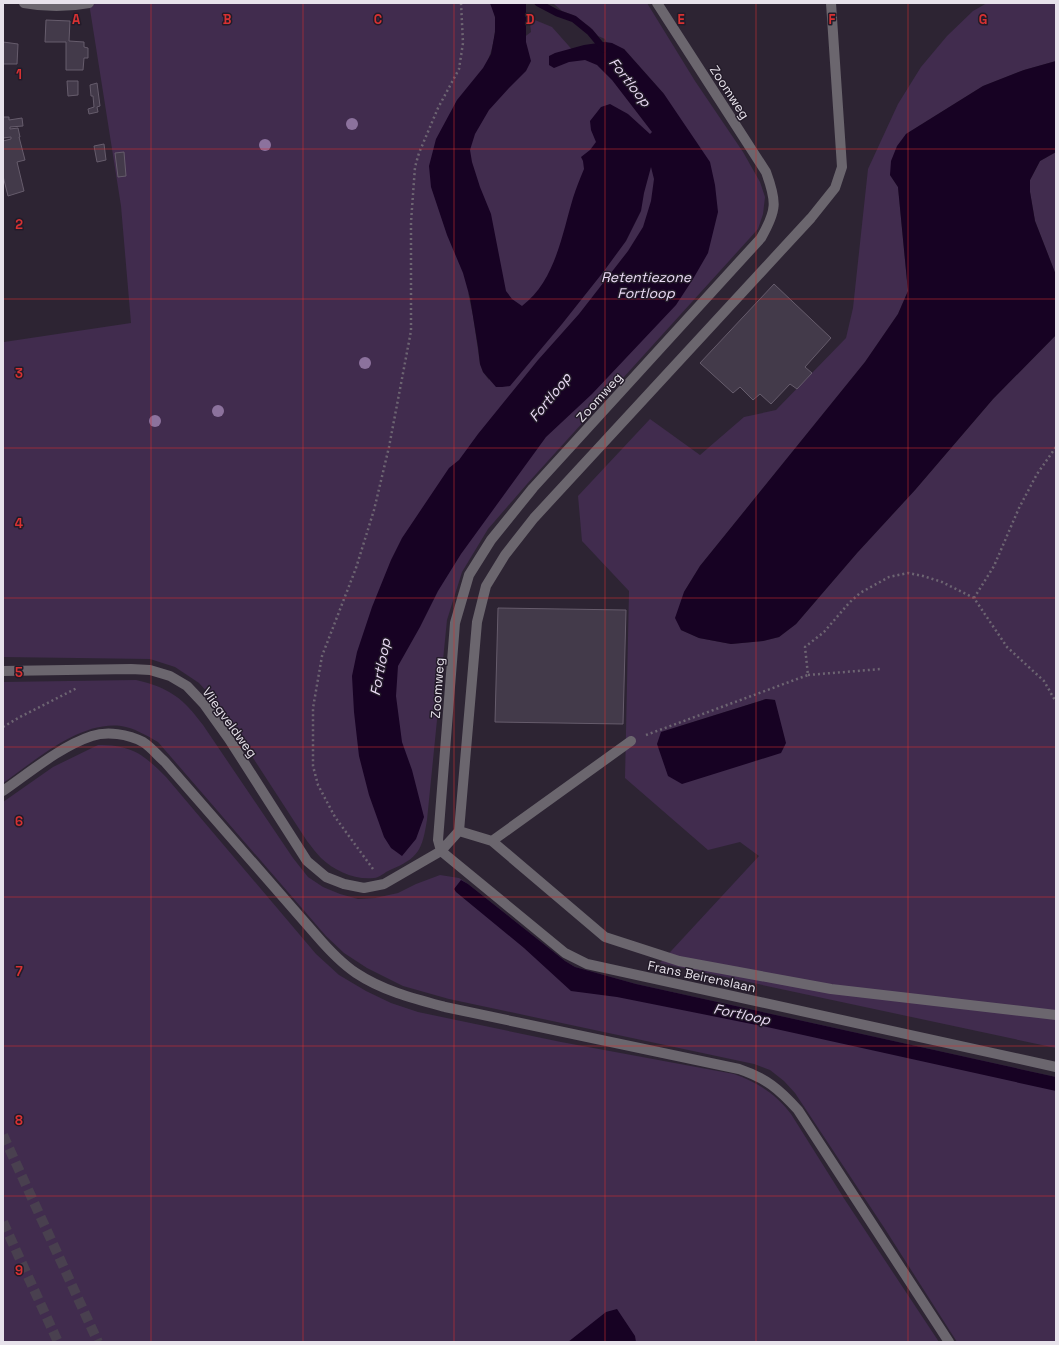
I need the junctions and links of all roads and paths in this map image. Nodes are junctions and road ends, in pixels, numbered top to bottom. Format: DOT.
graph roads {
  1 [pos="24,3"];
  2 [pos="89,3"];
  3 [pos="461,3"];
  4 [pos="657,3"];
  5 [pos="831,3"];
  6 [pos="1056,447"];
  7 [pos="974,598"];
  8 [pos="881,669"];
  9 [pos="3,671"];
  10 [pos="808,675"];
  11 [pos="82,686"];
  12 [pos="1056,702"];
  13 [pos="3,727"];
  14 [pos="630,741"];
  15 [pos="3,791"];
  16 [pos="459,831"];
  17 [pos="492,841"];
  18 [pos="441,851"];
  19 [pos="384,884"];
  20 [pos="1056,1015"];
  21 [pos="1056,1067"];
  22 [pos="949,1342"];
  1 -- 2 [label="street"];
  3 -- 19 [label="path"];
  4 -- 18 [label="street, Zoomweg"];
  5 -- 16 [label="street"];
  6 -- 7 [label="path"];
  7 -- 10 [label="path"];
  7 -- 12 [label="path"];
  8 -- 10 [label="path"];
  9 -- 19 [label="street, Vliegveldweg"];
  10 -- 14 [label="path"];
  11 -- 13 [label="path"];
  14 -- 17 [label="street"];
  15 -- 22 [label="street"];
  16 -- 17 [label="street"];
  16 -- 18 [label="street"];
  17 -- 20 [label="street, Frans Beirenslaan"];
  18 -- 19 [label="street"];
  18 -- 21 [label="street, Frans Beirenslaan"];
}
